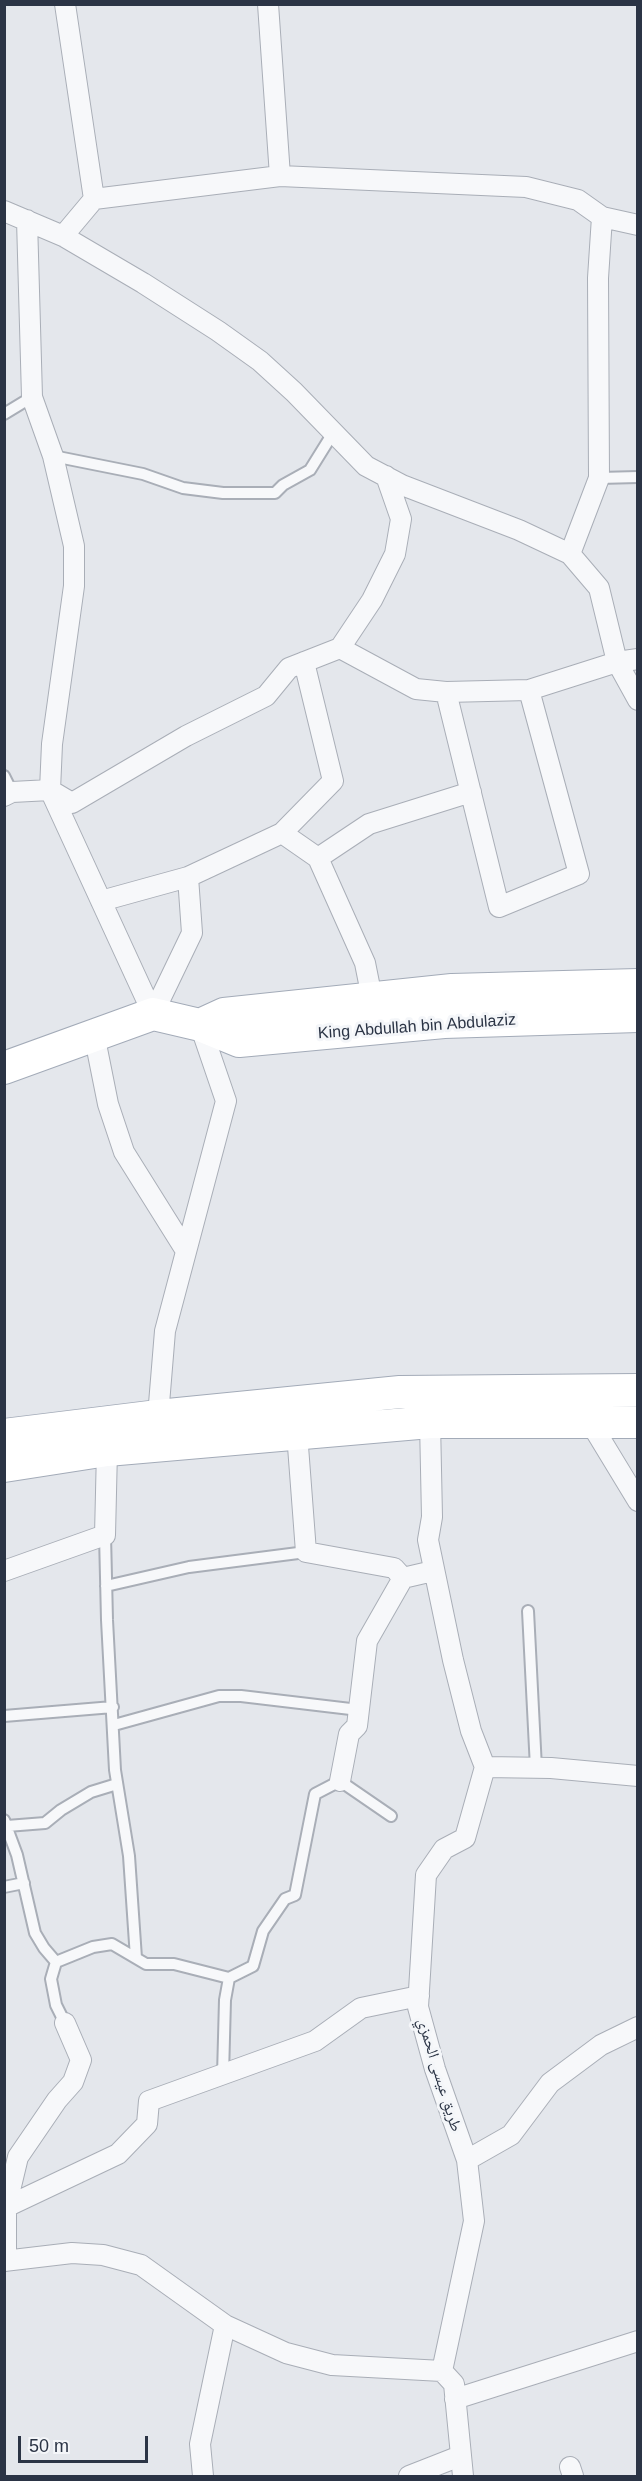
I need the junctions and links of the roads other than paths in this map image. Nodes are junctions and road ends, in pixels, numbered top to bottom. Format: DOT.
graph roads {
  1 [pos="65,4"];
  2 [pos="268,4"];
  3 [pos="280,176"];
  4 [pos="94,199"];
  5 [pos="4,210"];
  6 [pos="602,217"];
  7 [pos="27,220"];
  8 [pos="638,225"];
  9 [pos="63,236"];
  10 [pos="32,397"];
  11 [pos="4,414"];
  12 [pos="333,433"];
  13 [pos="53,456"];
  14 [pos="386,476"];
  15 [pos="638,477"];
  16 [pos="599,478"];
  17 [pos="570,554"];
  18 [pos="340,648"];
  19 [pos="638,659"];
  20 [pos="304,662"];
  21 [pos="617,662"];
  22 [pos="529,690"];
  23 [pos="446,692"];
  24 [pos="638,700"];
  25 [pos="7,788"];
  26 [pos="50,790"];
  27 [pos="471,792"];
  28 [pos="282,833"];
  29 [pos="318,858"];
  30 [pos="188,877"];
  31 [pos="101,901"];
  32 [pos="638,985"];
  33 [pos="372,998"];
  34 [pos="153,1014"];
  35 [pos="638,1016"];
  36 [pos="200,1025"];
  37 [pos="94,1034"];
  38 [pos="4,1068"];
  39 [pos="186,1251"];
  40 [pos="638,1390"];
  41 [pos="430,1422"];
  42 [pos="590,1422"];
  43 [pos="638,1422"];
  44 [pos="160,1430"];
  45 [pos="297,1433"];
  46 [pos="4,1435"];
  47 [pos="107,1450"];
  48 [pos="4,1466"];
  49 [pos="638,1501"];
  50 [pos="105,1535"];
  51 [pos="306,1552"];
  52 [pos="4,1571"];
  53 [pos="433,1571"];
  54 [pos="403,1578"];
  55 [pos="106,1586"];
  56 [pos="528,1611"];
  57 [pos="113,1707"];
  58 [pos="359,1710"];
  59 [pos="4,1716"];
  60 [pos="114,1725"];
  61 [pos="485,1767"];
  62 [pos="537,1768"];
  63 [pos="638,1776"];
  64 [pos="340,1781"];
  65 [pos="117,1785"];
  66 [pos="391,1816"];
  67 [pos="6,1823"];
  68 [pos="24,1883"];
  69 [pos="4,1887"];
  70 [pos="136,1958"];
  71 [pos="56,1962"];
  72 [pos="229,1978"];
  73 [pos="420,1996"];
  74 [pos="65,2023"];
  75 [pos="637,2028"];
  76 [pos="223,2075"];
  77 [pos="467,2160"];
  78 [pos="6,2207"];
  79 [pos="5,2261"];
  80 [pos="225,2325"];
  81 [pos="638,2341"];
  82 [pos="442,2371"];
  83 [pos="455,2399"];
  84 [pos="460,2456"];
  85 [pos="203,2476"];
  86 [pos="410,2476"];
  87 [pos="463,2476"];
  1 -- 4 [label="street"];
  2 -- 3 [label="street"];
  3 -- 4 [label="street"];
  3 -- 6 [label="street"];
  4 -- 9 [label="street"];
  5 -- 7 [label="street"];
  6 -- 8 [label="street"];
  6 -- 16 [label="street"];
  7 -- 9 [label="street"];
  7 -- 10 [label="street"];
  9 -- 12 [label="street"];
  10 -- 11 [label="lane"];
  10 -- 13 [label="street"];
  12 -- 13 [label="lane"];
  12 -- 14 [label="street"];
  13 -- 26 [label="street"];
  14 -- 17 [label="street"];
  14 -- 18 [label="street"];
  15 -- 16 [label="lane"];
  16 -- 17 [label="street"];
  17 -- 21 [label="street"];
  18 -- 20 [label="street"];
  18 -- 23 [label="street"];
  19 -- 21 [label="street"];
  20 -- 26 [label="street"];
  20 -- 28 [label="street"];
  21 -- 22 [label="street"];
  21 -- 24 [label="street"];
  22 -- 23 [label="street"];
  22 -- 27 [label="street"];
  23 -- 27 [label="street"];
  25 -- 26 [label="street"];
  26 -- 31 [label="street"];
  27 -- 29 [label="street"];
  28 -- 29 [label="street"];
  28 -- 30 [label="street"];
  29 -- 33 [label="street"];
  30 -- 31 [label="street"];
  30 -- 34 [label="street"];
  31 -- 34 [label="street"];
  32 -- 33 [label="main road, King Abdullah bin Abdulaziz"];
  33 -- 36 [label="main road, King Abdullah bin Abdulaziz"];
  34 -- 36 [label="main road, King Abdullah bin Abdulaziz"];
  34 -- 37 [label="main road"];
  35 -- 36 [label="main road, King Abdullah bin Abdulaziz"];
  36 -- 39 [label="street"];
  37 -- 38 [label="main road"];
  37 -- 39 [label="street"];
  39 -- 44 [label="street"];
  40 -- 44 [label="main road"];
  41 -- 42 [label="main road"];
  41 -- 45 [label="main road"];
  41 -- 53 [label="street"];
  42 -- 43 [label="main road"];
  42 -- 49 [label="street"];
  44 -- 45 [label="main road"];
  44 -- 46 [label="main road"];
  44 -- 47 [label="main road"];
  45 -- 51 [label="street"];
  47 -- 48 [label="main road"];
  47 -- 50 [label="street"];
  50 -- 52 [label="street"];
  50 -- 55 [label="lane"];
  51 -- 54 [label="street"];
  51 -- 55 [label="lane"];
  53 -- 54 [label="street"];
  53 -- 61 [label="street"];
  54 -- 58 [label="street"];
  55 -- 57 [label="lane"];
  56 -- 62 [label="lane"];
  57 -- 59 [label="lane"];
  57 -- 60 [label="lane"];
  58 -- 60 [label="lane"];
  58 -- 64 [label="street"];
  60 -- 65 [label="lane"];
  61 -- 62 [label="street"];
  61 -- 73 [label="street, طريق عيسى الحمزي"];
  62 -- 63 [label="street"];
  64 -- 66 [label="lane"];
  64 -- 72 [label="lane"];
  65 -- 67 [label="lane"];
  65 -- 70 [label="lane"];
  67 -- 68 [label="lane"];
  68 -- 69 [label="lane"];
  68 -- 71 [label="lane"];
  70 -- 71 [label="lane"];
  70 -- 72 [label="lane"];
  71 -- 74 [label="lane"];
  72 -- 76 [label="lane"];
  73 -- 76 [label="street"];
  73 -- 77 [label="street, طريق عيسى الحمزي"];
  74 -- 78 [label="street"];
  75 -- 77 [label="street"];
  76 -- 78 [label="street"];
  77 -- 82 [label="street, طريق عيسى الحمزي"];
  78 -- 79 [label="street"];
  79 -- 80 [label="street"];
  80 -- 82 [label="street"];
  80 -- 85 [label="street"];
  81 -- 83 [label="street"];
  82 -- 83 [label="street"];
  83 -- 84 [label="street"];
  84 -- 86 [label="street"];
  84 -- 87 [label="street"];
}
